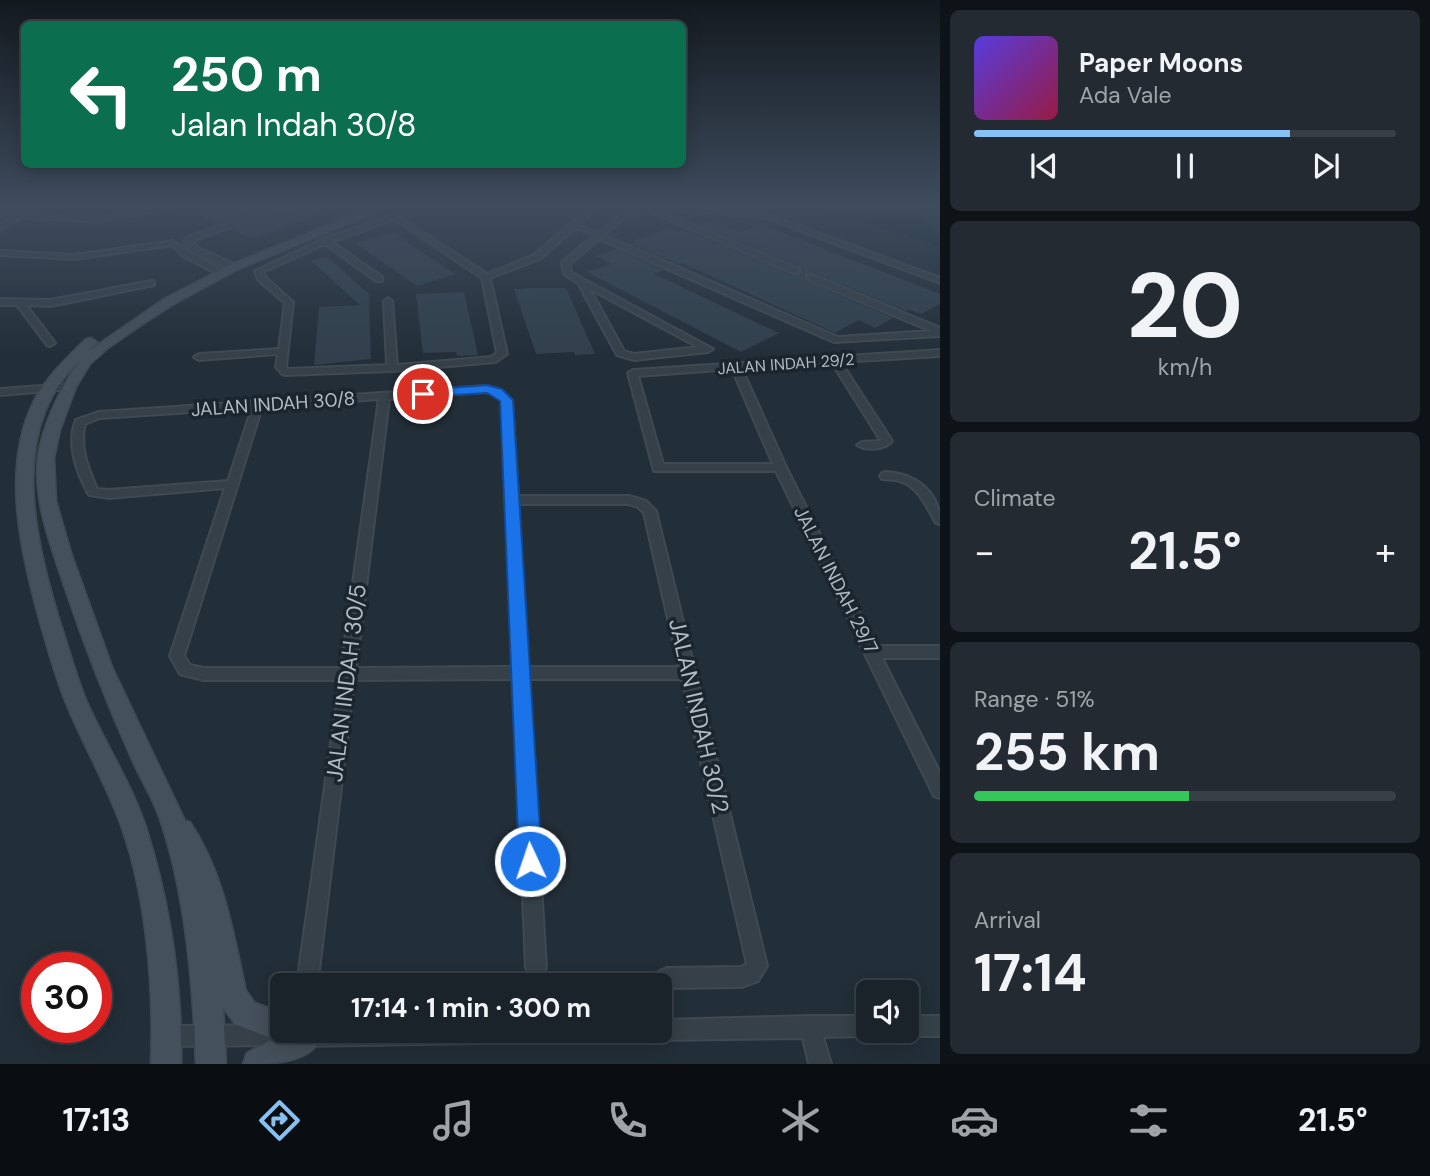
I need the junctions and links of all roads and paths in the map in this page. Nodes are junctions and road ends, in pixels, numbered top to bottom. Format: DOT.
graph roads {
  1 [pos="49,256"];
  2 [pos="84,256"];
  3 [pos="191,256"];
  4 [pos="204,256"];
  5 [pos="249,256"];
  6 [pos="260,256"];
  7 [pos="293,256"];
  8 [pos="346,256"];
  9 [pos="454,256"];
  10 [pos="539,256"];
  11 [pos="574,256"];
  12 [pos="647,256"];
  13 [pos="759,256"];
  14 [pos="873,256"];
  15 [pos="224,268"];
  16 [pos="796,271"];
  17 [pos="915,271"];
  18 [pos="940,275"];
  19 [pos="486,277"];
  20 [pos="810,277"];
  21 [pos="379,279"];
  22 [pos="940,281"];
  23 [pos="582,282"];
  24 [pos="151,284"];
  25 [pos="388,301"];
  26 [pos="0,302"];
  27 [pos="21,304"];
  28 [pos="940,333"];
  29 [pos="848,341"];
  30 [pos="50,343"];
  31 [pos="283,351"];
  32 [pos="199,356"];
  33 [pos="938,356"];
  34 [pos="835,360"];
  35 [pos="281,367"];
  36 [pos="736,367"];
  37 [pos="393,368"];
  38 [pos="633,373"];
  39 [pos="69,387"];
  40 [pos="48,389"];
  41 [pos="0,392"];
  42 [pos="384,397"];
  43 [pos="258,405"];
  44 [pos="862,445"];
  45 [pos="780,467"];
  46 [pos="886,476"];
  47 [pos="234,484"];
  48 [pos="512,500"];
  49 [pos="940,520"];
  50 [pos="873,652"];
  51 [pos="940,652"];
  52 [pos="521,672"];
  53 [pos="689,673"];
  54 [pos="347,674"];
  55 [pos="940,790"];
  56 [pos="173,820"];
  57 [pos="536,968"];
  58 [pos="309,970"];
  59 [pos="672,978"];
  60 [pos="270,1023"];
  61 [pos="856,1026"];
  62 [pos="919,1026"];
  63 [pos="940,1026"];
  64 [pos="810,1027"];
  65 [pos="672,1030"];
  66 [pos="270,1032"];
  67 [pos="211,1035"];
  68 [pos="168,1036"];
  69 [pos="281,1043"];
  70 [pos="166,1064"];
  71 [pos="211,1064"];
  72 [pos="258,1064"];
  73 [pos="820,1064"];
  1 -- 2 [label="street"];
  3 -- 15 [label="street"];
  4 -- 15 [label="street"];
  5 -- 15 [label="main road"];
  6 -- 15 [label="main road"];
  7 -- 31 [label="street"];
  8 -- 21 [label="street"];
  9 -- 19 [label="street"];
  10 -- 19 [label="street"];
  11 -- 23 [label="street"];
  12 -- 29 [label="street"];
  13 -- 16 [label="street"];
  14 -- 17 [label="street"];
  15 -- 39 [label="main road"];
  15 -- 40 [label="main road"];
  17 -- 18 [label="street"];
  17 -- 22 [label="street"];
  19 -- 37 [label="street"];
  20 -- 28 [label="street"];
  23 -- 23 [label="street"];
  24 -- 27 [label="street"];
  25 -- 37 [label="street"];
  26 -- 27 [label="street"];
  27 -- 30 [label="street"];
  28 -- 29 [label="street"];
  31 -- 32 [label="street"];
  31 -- 35 [label="street"];
  33 -- 34 [label="street, JALAN INDAH 29/2"];
  34 -- 36 [label="street, JALAN INDAH 29/2"];
  34 -- 44 [label="street"];
  35 -- 37 [label="street"];
  36 -- 38 [label="street, JALAN INDAH 29/2"];
  36 -- 45 [label="street, JALAN INDAH 29/7"];
  38 -- 45 [label="street"];
  39 -- 40 [label="street"];
  39 -- 56 [label="main road"];
  40 -- 41 [label="street"];
  40 -- 68 [label="main road"];
  42 -- 43 [label="street, JALAN INDAH 30/8"];
  42 -- 48 [label="street, JALAN INDAH 30/8"];
  42 -- 54 [label="street, JALAN INDAH 30/5"];
  43 -- 47 [label="street"];
  43 -- 47 [label="street, JALAN INDAH 30/8"];
  45 -- 50 [label="street, JALAN INDAH 29/7"];
  46 -- 49 [label="street"];
  47 -- 54 [label="street"];
  48 -- 52 [label="street"];
  48 -- 53 [label="street, JALAN INDAH 30/2"];
  50 -- 51 [label="street"];
  50 -- 55 [label="street, JALAN INDAH 29/7"];
  52 -- 53 [label="street"];
  52 -- 54 [label="street"];
  52 -- 57 [label="street"];
  53 -- 59 [label="street, JALAN INDAH 30/2"];
  54 -- 58 [label="street, JALAN INDAH 30/5"];
  56 -- 60 [label="main road"];
  56 -- 67 [label="main road"];
  61 -- 64 [label="street"];
  62 -- 63 [label="street"];
  64 -- 65 [label="street"];
  64 -- 73 [label="street"];
  66 -- 67 [label="street"];
  67 -- 68 [label="street"];
  67 -- 71 [label="main road"];
  68 -- 70 [label="main road"];
  69 -- 72 [label="main road"];
}
